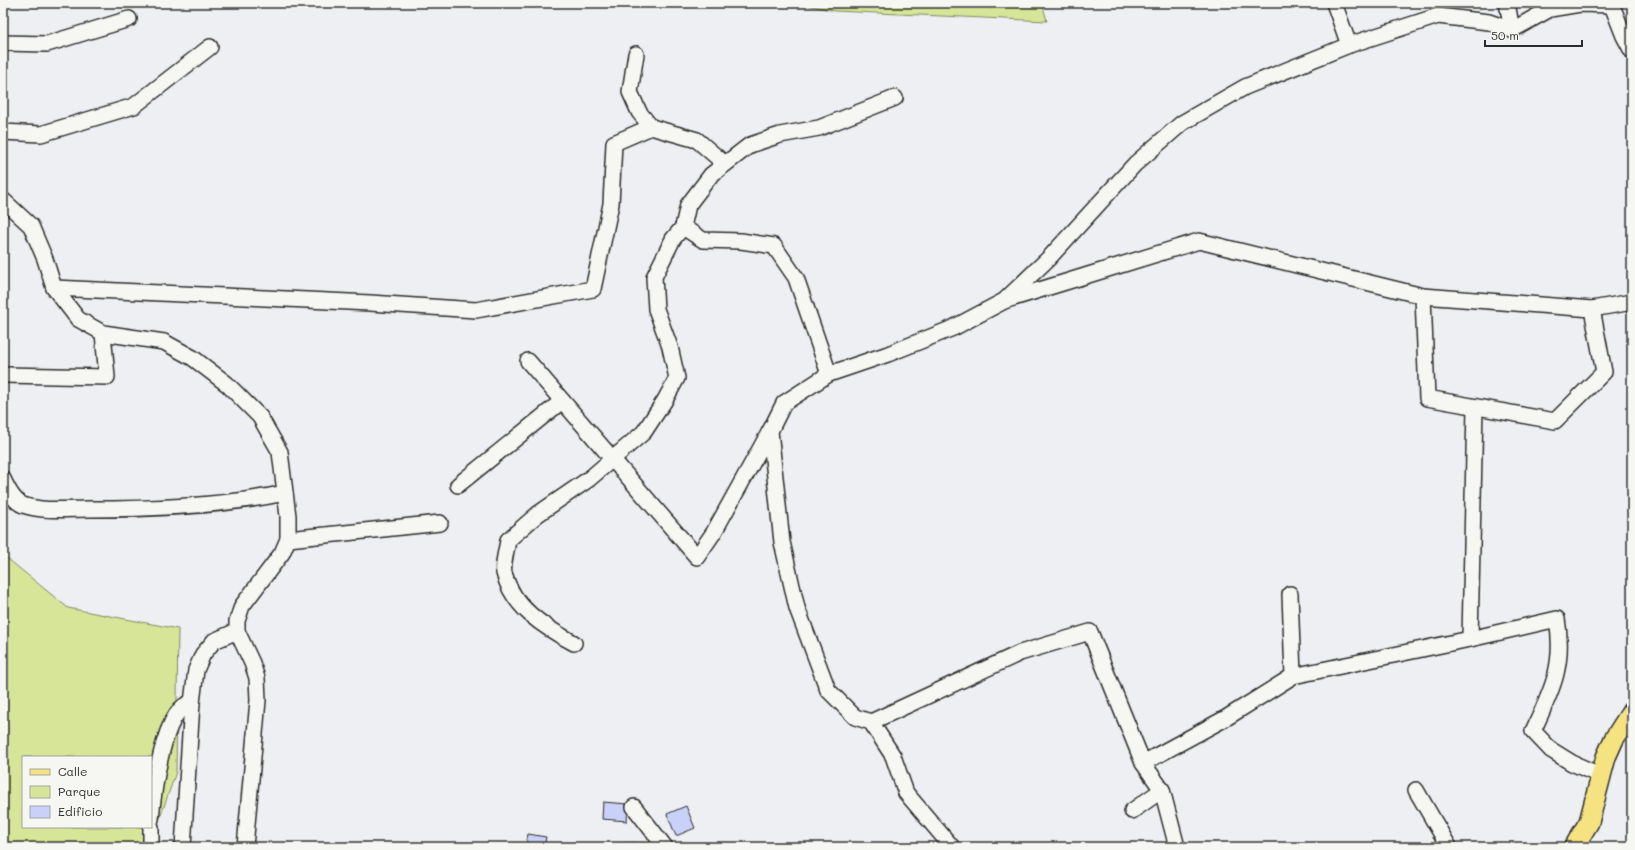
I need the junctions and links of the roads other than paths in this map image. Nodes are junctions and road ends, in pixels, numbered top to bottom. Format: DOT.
graph roads {
  1 [pos="1334,3"];
  2 [pos="1507,3"];
  3 [pos="1612,4"];
  4 [pos="129,18"];
  5 [pos="1512,30"];
  6 [pos="3,43"];
  7 [pos="1349,45"];
  8 [pos="210,47"];
  9 [pos="1632,51"];
  10 [pos="636,54"];
  11 [pos="895,98"];
  12 [pos="651,127"];
  13 [pos="3,132"];
  14 [pos="725,164"];
  15 [pos="3,200"];
  16 [pos="683,227"];
  17 [pos="54,288"];
  18 [pos="1423,296"];
  19 [pos="1004,301"];
  20 [pos="1632,302"];
  21 [pos="1592,309"];
  22 [pos="103,333"];
  23 [pos="528,361"];
  24 [pos="829,374"];
  25 [pos="3,375"];
  26 [pos="562,401"];
  27 [pos="1474,407"];
  28 [pos="770,431"];
  29 [pos="612,460"];
  30 [pos="3,479"];
  31 [pos="458,485"];
  32 [pos="285,493"];
  33 [pos="440,523"];
  34 [pos="288,538"];
  35 [pos="1290,594"];
  36 [pos="237,631"];
  37 [pos="1470,639"];
  38 [pos="574,643"];
  39 [pos="1293,676"];
  40 [pos="192,702"];
  41 [pos="1632,711"];
  42 [pos="871,722"];
  43 [pos="1143,763"];
  44 [pos="1602,776"];
  45 [pos="1162,790"];
  46 [pos="1416,790"];
  47 [pos="634,807"];
  48 [pos="152,810"];
  49 [pos="1132,811"];
  50 [pos="151,828"];
  51 [pos="151,847"];
  52 [pos="183,847"];
  53 [pos="245,847"];
  54 [pos="665,847"];
  55 [pos="952,847"];
  56 [pos="1177,847"];
  57 [pos="1449,847"];
  58 [pos="1574,847"];
  1 -- 7 [label="street"];
  2 -- 5 [label="street"];
  3 -- 5 [label="street"];
  3 -- 9 [label="street"];
  4 -- 6 [label="street"];
  5 -- 7 [label="street"];
  7 -- 19 [label="street"];
  8 -- 13 [label="street"];
  10 -- 12 [label="street"];
  11 -- 14 [label="street"];
  12 -- 14 [label="street"];
  12 -- 17 [label="street"];
  14 -- 16 [label="street"];
  15 -- 17 [label="street"];
  16 -- 24 [label="street"];
  16 -- 29 [label="street"];
  17 -- 22 [label="street"];
  18 -- 19 [label="street"];
  18 -- 21 [label="street"];
  18 -- 27 [label="street"];
  19 -- 24 [label="street"];
  20 -- 21 [label="street"];
  21 -- 27 [label="street"];
  22 -- 25 [label="street"];
  22 -- 32 [label="street"];
  23 -- 26 [label="street"];
  24 -- 28 [label="street"];
  26 -- 29 [label="street"];
  26 -- 31 [label="street"];
  27 -- 37 [label="street"];
  28 -- 29 [label="street"];
  28 -- 42 [label="street"];
  29 -- 38 [label="street"];
  30 -- 32 [label="street"];
  32 -- 34 [label="street"];
  33 -- 34 [label="street"];
  34 -- 36 [label="street"];
  35 -- 39 [label="street"];
  36 -- 40 [label="street"];
  36 -- 53 [label="street"];
  37 -- 39 [label="street"];
  37 -- 44 [label="street"];
  39 -- 43 [label="street"];
  40 -- 48 [label="street"];
  40 -- 52 [label="street"];
  41 -- 44 [label="main road"];
  42 -- 43 [label="street"];
  42 -- 55 [label="street"];
  43 -- 45 [label="street"];
  44 -- 58 [label="main road"];
  45 -- 49 [label="street"];
  45 -- 56 [label="street"];
  46 -- 57 [label="street"];
  47 -- 54 [label="street"];
  50 -- 51 [label="street"];
}
